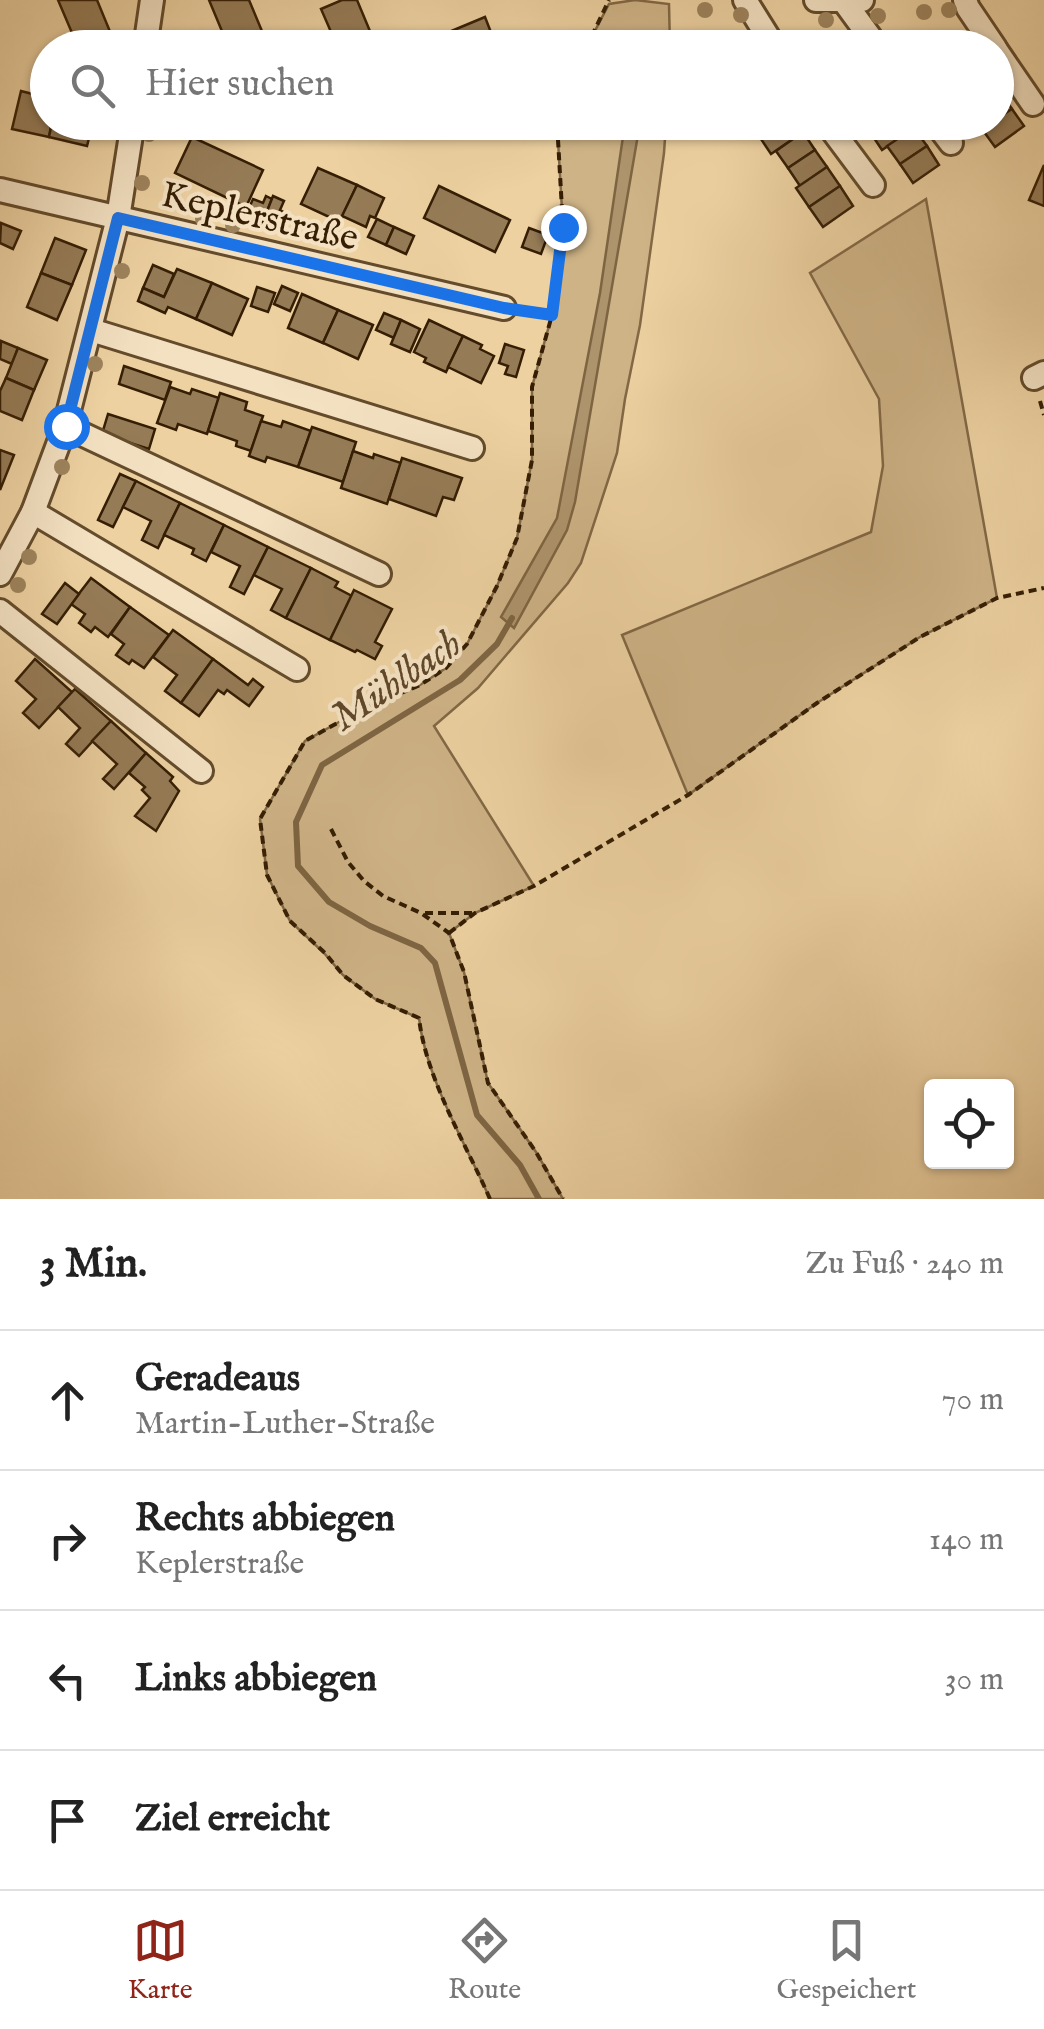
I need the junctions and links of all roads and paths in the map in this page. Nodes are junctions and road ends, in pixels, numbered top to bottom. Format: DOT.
graph roads {
  1 [pos="152,0"];
  2 [pos="609,0"];
  3 [pos="746,0"];
  4 [pos="816,0"];
  5 [pos="965,0"];
  6 [pos="849,1"];
  7 [pos="148,30"];
  8 [pos="595,30"];
  9 [pos="765,30"];
  10 [pos="867,30"];
  11 [pos="983,30"];
  12 [pos="1014,76"];
  13 [pos="1033,104"];
  14 [pos="130,140"];
  15 [pos="558,140"];
  16 [pos="839,140"];
  17 [pos="873,185"];
  18 [pos="0,190"];
  19 [pos="118,218"];
  20 [pos="504,308"];
  21 [pos="552,315"];
  22 [pos="91,330"];
  23 [pos="66,426"];
  24 [pos="472,448"];
  25 [pos="34,512"];
  26 [pos="0,574"];
  27 [pos="379,574"];
  28 [pos="1044,588"];
  29 [pos="0,610"];
  30 [pos="297,669"];
  31 [pos="201,771"];
  32 [pos="332,829"];
  33 [pos="421,913"];
  34 [pos="475,913"];
  35 [pos="448,933"];
  36 [pos="490,1199"];
  37 [pos="563,1199"];
  1 -- 7 [label="street"];
  2 -- 8 [label="path"];
  3 -- 9 [label="street"];
  4 -- 6 [label="street"];
  5 -- 11 [label="street"];
  6 -- 10 [label="street"];
  12 -- 13 [label="street"];
  14 -- 19 [label="street"];
  15 -- 21 [label="path"];
  16 -- 17 [label="street"];
  18 -- 19 [label="street, Keplerstraße"];
  19 -- 20 [label="street, Keplerstraße"];
  19 -- 22 [label="street"];
  20 -- 21 [label="path"];
  21 -- 36 [label="path"];
  22 -- 23 [label="street"];
  22 -- 24 [label="street"];
  23 -- 25 [label="street"];
  23 -- 27 [label="street"];
  25 -- 26 [label="street"];
  25 -- 30 [label="street"];
  28 -- 34 [label="path"];
  29 -- 31 [label="street"];
  32 -- 33 [label="path"];
  33 -- 34 [label="path"];
  33 -- 35 [label="path"];
  34 -- 35 [label="path"];
  35 -- 37 [label="path"];
}
